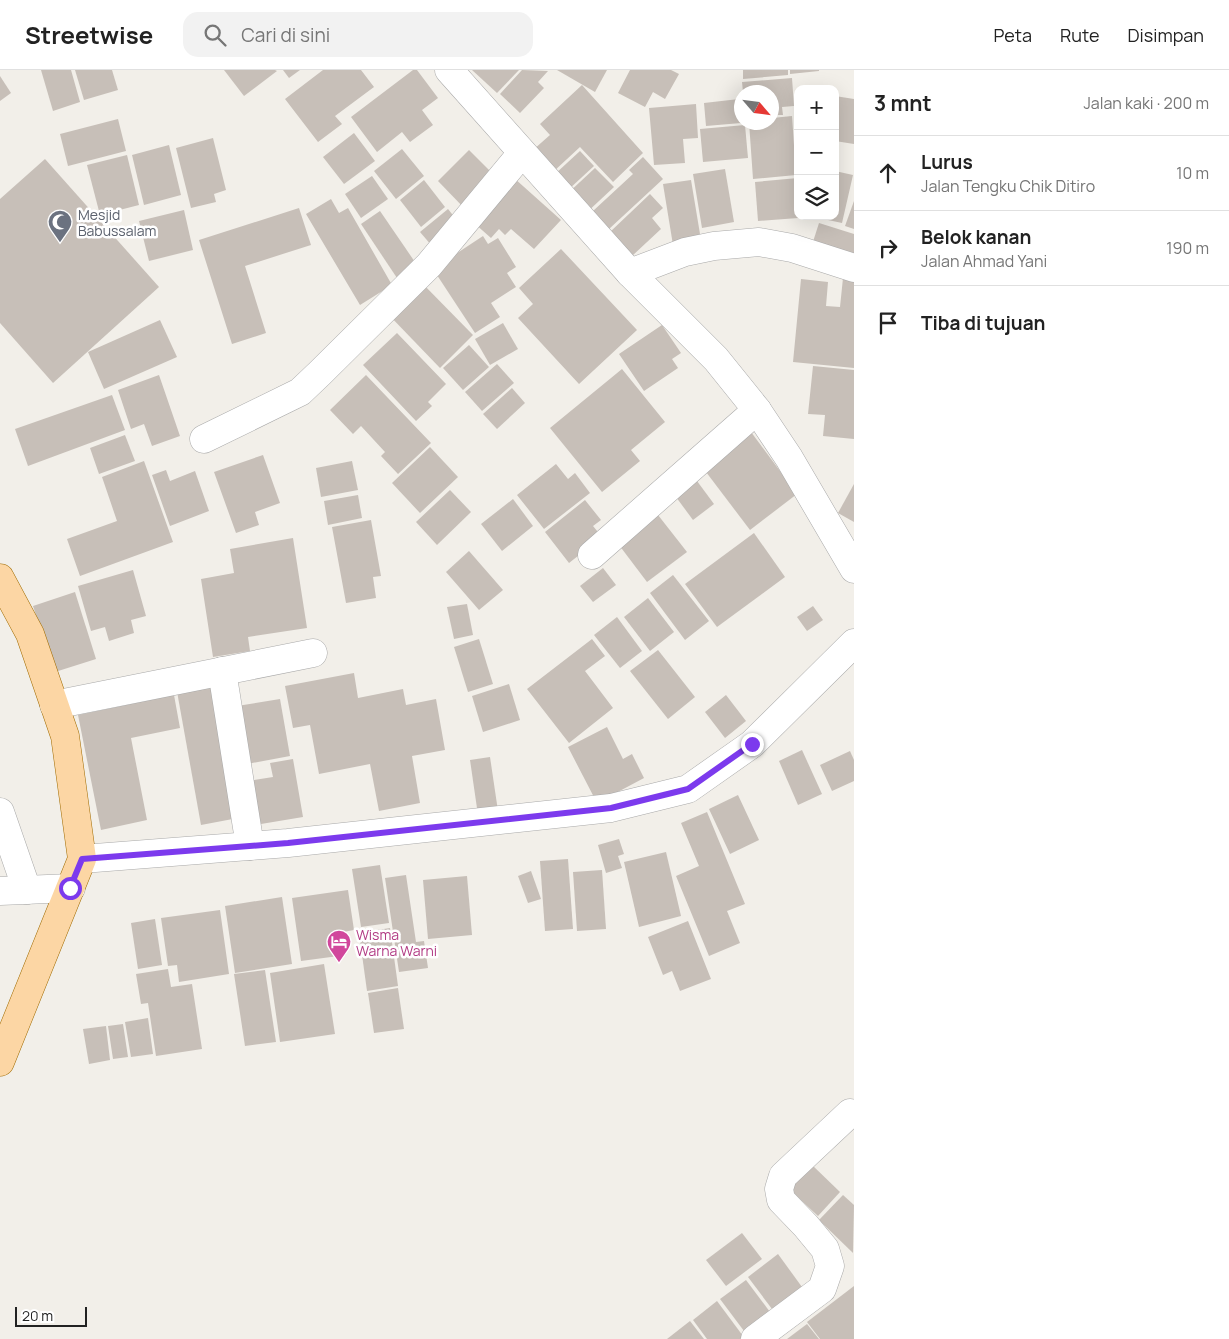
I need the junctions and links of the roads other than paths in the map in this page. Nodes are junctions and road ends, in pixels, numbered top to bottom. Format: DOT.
graph roads {
  1 [pos="449,70"];
  2 [pos="522,153"];
  3 [pos="854,268"];
  4 [pos="630,272"];
  5 [pos="757,410"];
  6 [pos="204,439"];
  7 [pos="592,555"];
  8 [pos="854,569"];
  9 [pos="0,578"];
  10 [pos="854,643"];
  11 [pos="313,653"];
  12 [pos="222,671"];
  13 [pos="54,705"];
  14 [pos="0,812"];
  15 [pos="250,846"];
  16 [pos="82,859"];
  17 [pos="70,888"];
  18 [pos="27,890"];
  19 [pos="0,891"];
  20 [pos="0,1062"];
  21 [pos="853,1113"];
  22 [pos="755,1339"];
  1 -- 2 [label="street"];
  2 -- 4 [label="street"];
  2 -- 6 [label="street"];
  3 -- 4 [label="street"];
  4 -- 5 [label="street"];
  5 -- 7 [label="street"];
  5 -- 8 [label="street"];
  9 -- 13 [label="main road"];
  10 -- 15 [label="street"];
  11 -- 12 [label="street"];
  12 -- 13 [label="street"];
  12 -- 15 [label="street"];
  13 -- 16 [label="main road"];
  14 -- 18 [label="street"];
  15 -- 16 [label="street"];
  16 -- 17 [label="main road"];
  17 -- 18 [label="street"];
  17 -- 20 [label="main road"];
  18 -- 19 [label="street"];
  21 -- 22 [label="street"];
}
